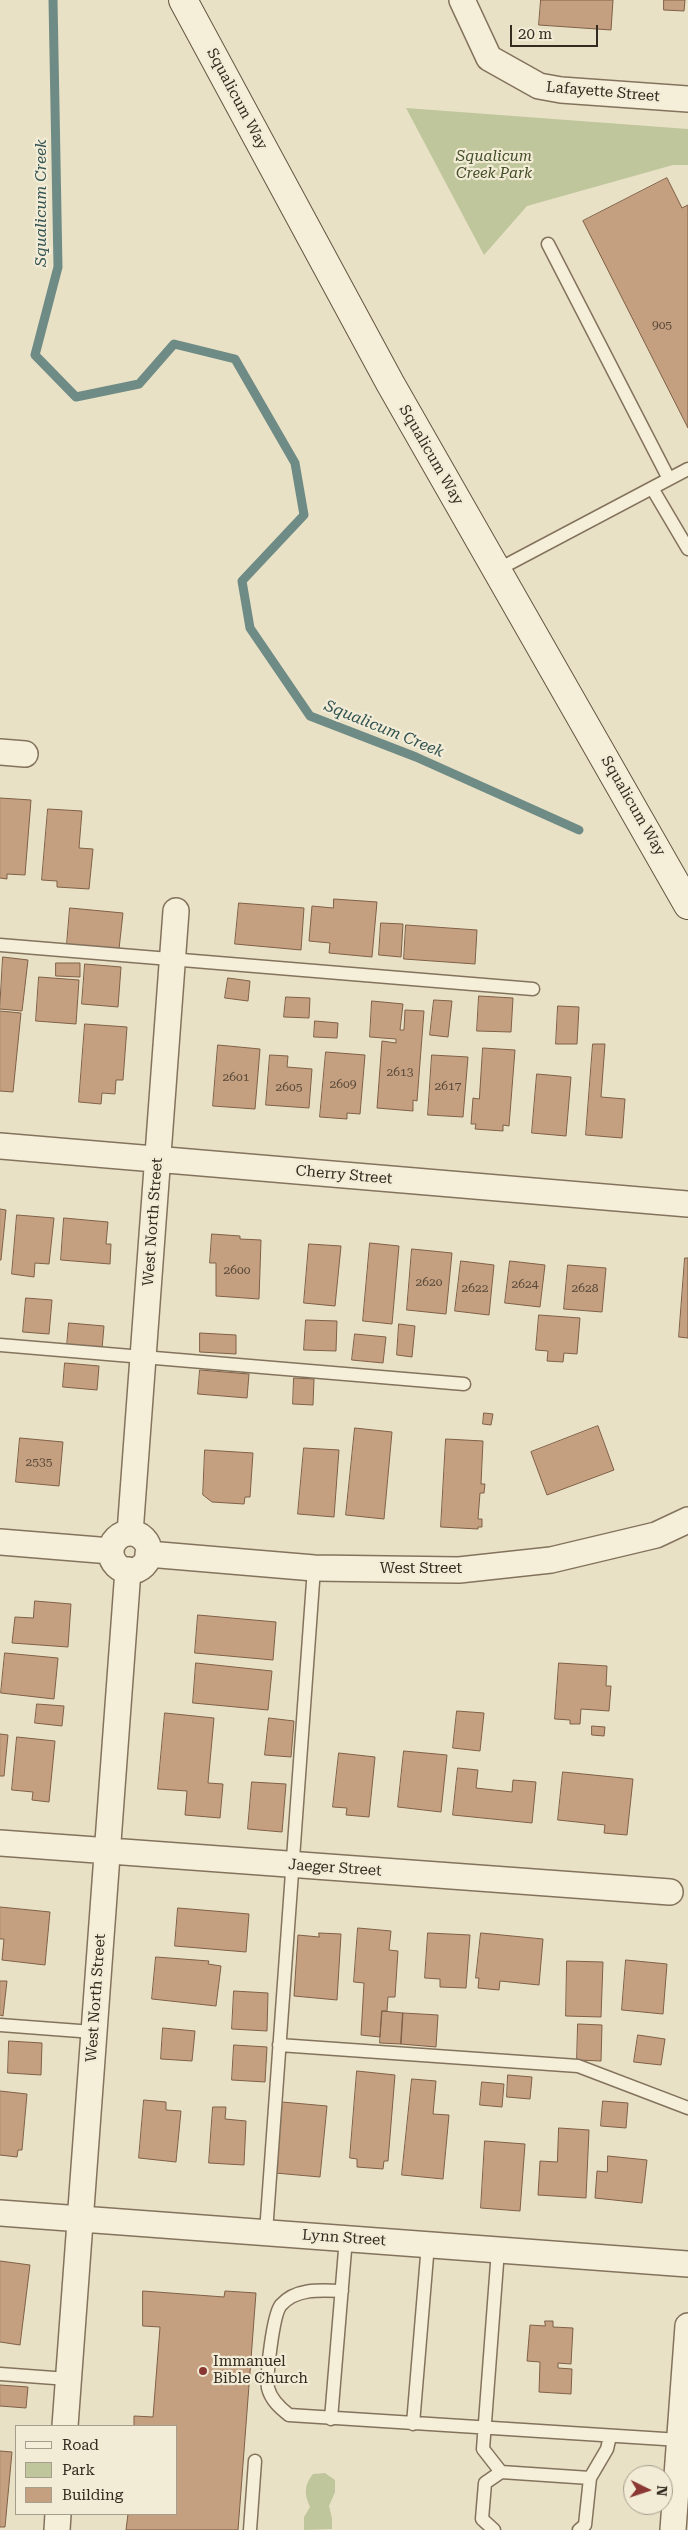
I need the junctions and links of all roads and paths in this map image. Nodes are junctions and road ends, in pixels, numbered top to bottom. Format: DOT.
graph roads {
  1 [pos="183,0"];
  2 [pos="462,0"];
  3 [pos="688,99"];
  4 [pos="548,244"];
  5 [pos="688,469"];
  6 [pos="669,479"];
  7 [pos="652,488"];
  8 [pos="688,549"];
  9 [pos="497,570"];
  10 [pos="0,752"];
  11 [pos="25,754"];
  12 [pos="688,904"];
  13 [pos="176,912"];
  14 [pos="0,945"];
  15 [pos="172,959"];
  16 [pos="533,989"];
  17 [pos="0,1146"];
  18 [pos="157,1159"];
  19 [pos="688,1204"];
  20 [pos="0,1345"];
  21 [pos="143,1357"];
  22 [pos="464,1384"];
  23 [pos="688,1520"];
  24 [pos="130,1533"];
  25 [pos="0,1542"];
  26 [pos="111,1551"];
  27 [pos="148,1554"];
  28 [pos="314,1568"];
  29 [pos="128,1570"];
  30 [pos="0,1843"];
  31 [pos="107,1850"];
  32 [pos="293,1864"];
  33 [pos="670,1892"];
  34 [pos="0,2025"];
  35 [pos="93,2032"];
  36 [pos="280,2045"];
  37 [pos="688,2108"];
  38 [pos="0,2213"];
  39 [pos="80,2218"];
  40 [pos="266,2232"];
  41 [pos="346,2238"];
  42 [pos="428,2244"];
  43 [pos="498,2250"];
  44 [pos="688,2264"];
  45 [pos="342,2291"];
  46 [pos="688,2326"];
  47 [pos="0,2374"];
  48 [pos="68,2379"];
  49 [pos="330,2419"];
  50 [pos="413,2424"];
  51 [pos="65,2425"];
  52 [pos="485,2428"];
  53 [pos="610,2436"];
  54 [pos="680,2440"];
  55 [pos="255,2461"];
  56 [pos="501,2472"];
  57 [pos="590,2478"];
  58 [pos="58,2515"];
  59 [pos="57,2530"];
  60 [pos="250,2530"];
  61 [pos="494,2530"];
  62 [pos="578,2530"];
  63 [pos="673,2530"];
  1 -- 9 [label="street, Squalicum Way"];
  2 -- 3 [label="street, Lafayette Street"];
  4 -- 6 [label="lane"];
  5 -- 6 [label="lane"];
  6 -- 7 [label="lane"];
  7 -- 8 [label="lane"];
  7 -- 9 [label="lane"];
  9 -- 12 [label="street, Squalicum Way"];
  10 -- 11 [label="street"];
  13 -- 15 [label="street, West North Street"];
  14 -- 15 [label="lane"];
  15 -- 16 [label="lane"];
  15 -- 18 [label="street, West North Street"];
  17 -- 18 [label="street, Cherry Street"];
  18 -- 19 [label="street, Cherry Street"];
  18 -- 21 [label="street, West North Street"];
  20 -- 21 [label="lane"];
  21 -- 22 [label="lane"];
  21 -- 24 [label="street, West North Street"];
  23 -- 28 [label="street, West Street"];
  24 -- 26 [label="street"];
  24 -- 27 [label="street"];
  25 -- 26 [label="street"];
  26 -- 29 [label="street"];
  27 -- 28 [label="street, West Street"];
  27 -- 29 [label="street"];
  28 -- 32 [label="lane"];
  29 -- 31 [label="street, West North Street"];
  30 -- 31 [label="street, Jaeger Street"];
  31 -- 32 [label="street, Jaeger Street"];
  31 -- 35 [label="street, West North Street"];
  32 -- 33 [label="street, Jaeger Street"];
  32 -- 36 [label="lane"];
  34 -- 35 [label="lane"];
  35 -- 39 [label="street, West North Street"];
  36 -- 37 [label="lane"];
  36 -- 40 [label="lane"];
  38 -- 39 [label="street, Lynn Street"];
  39 -- 40 [label="street, Lynn Street"];
  39 -- 48 [label="street, West North Street"];
  40 -- 41 [label="street, Lynn Street"];
  41 -- 42 [label="street, Lynn Street"];
  41 -- 45 [label="lane"];
  42 -- 43 [label="street, Lynn Street"];
  42 -- 50 [label="lane"];
  43 -- 44 [label="street, Lynn Street"];
  43 -- 52 [label="lane"];
  45 -- 49 [label="lane"];
  45 -- 49 [label="lane"];
  46 -- 54 [label="street"];
  47 -- 48 [label="lane"];
  48 -- 51 [label="street, West North Street"];
  49 -- 50 [label="lane"];
  50 -- 52 [label="lane"];
  52 -- 53 [label="lane"];
  52 -- 56 [label="lane"];
  53 -- 54 [label="lane"];
  53 -- 57 [label="lane"];
  54 -- 63 [label="street"];
  55 -- 60 [label="lane"];
  56 -- 57 [label="lane"];
  56 -- 61 [label="lane"];
  57 -- 62 [label="lane"];
  58 -- 59 [label="street"];
}
